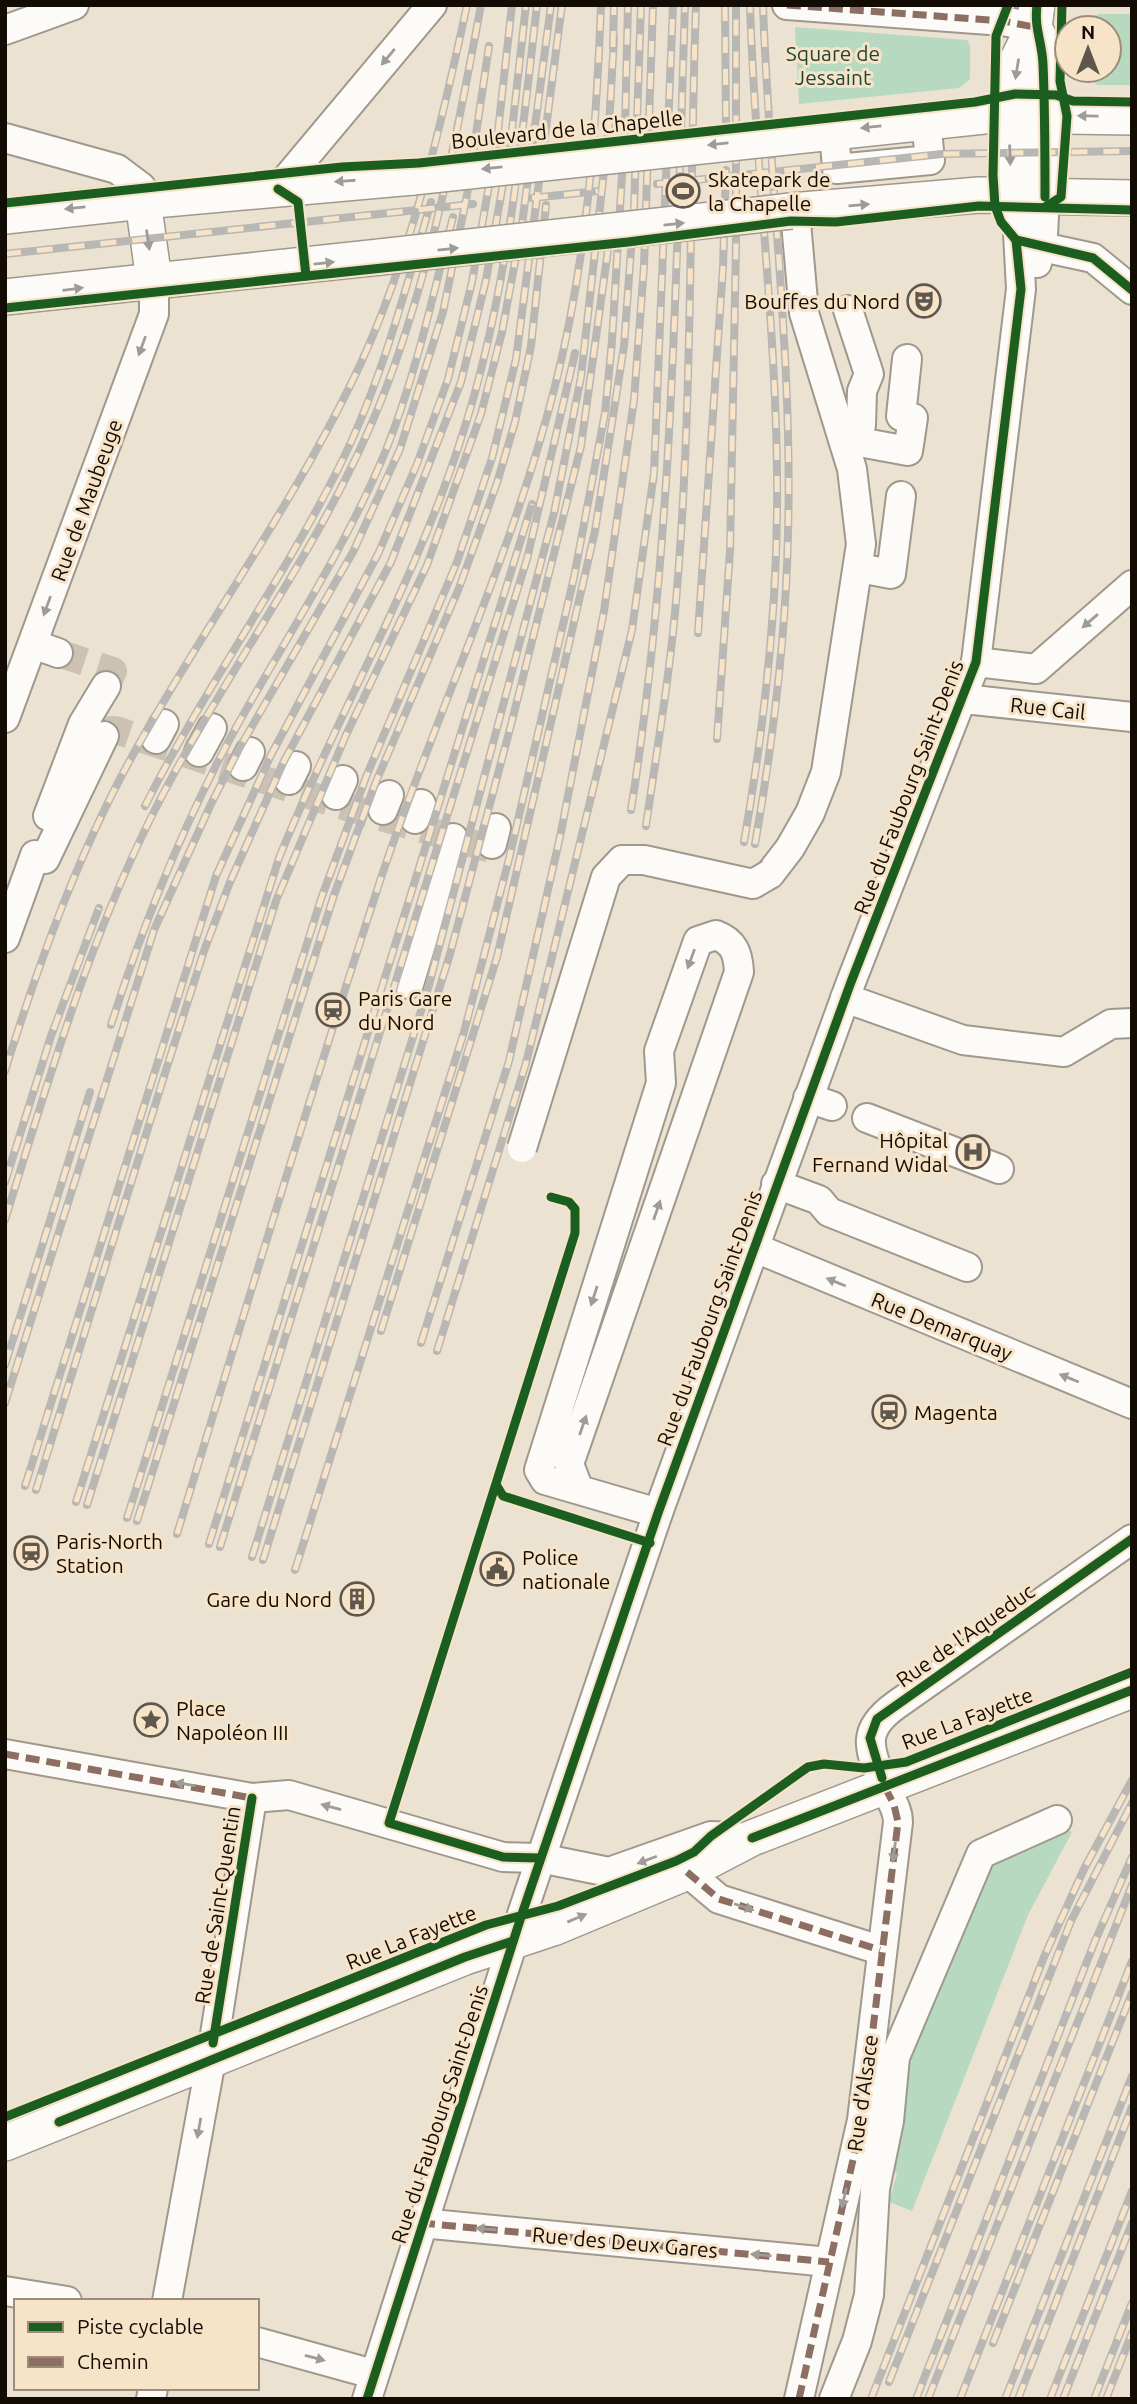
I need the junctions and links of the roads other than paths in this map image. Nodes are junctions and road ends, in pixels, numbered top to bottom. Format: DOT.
graph roads {
  1 [pos="74,5"];
  2 [pos="432,5"];
  3 [pos="787,5"];
  4 [pos="1035,16"];
  5 [pos="5,30"];
  6 [pos="1028,115"];
  7 [pos="1132,117"];
  8 [pos="5,138"];
  9 [pos="278,189"];
  10 [pos="1030,196"];
  11 [pos="1132,198"];
  12 [pos="143,201"];
  13 [pos="793,211"];
  14 [pos="5,216"];
  15 [pos="1042,247"];
  16 [pos="154,280"];
  17 [pos="1021,289"];
  18 [pos="1132,290"];
  19 [pos="5,297"];
  20 [pos="848,310"];
  21 [pos="907,359"];
  22 [pos="843,439"];
  23 [pos="908,451"];
  24 [pos="857,580"];
  25 [pos="1132,585"];
  26 [pos="976,662"];
  27 [pos="1036,668"];
  28 [pos="106,686"];
  29 [pos="964,699"];
  30 [pos="1035,707"];
  31 [pos="1132,717"];
  32 [pos="5,718"];
  33 [pos="104,736"];
  34 [pos="453,838"];
  35 [pos="34,855"];
  36 [pos="5,938"];
  37 [pos="409,984"];
  38 [pos="845,998"];
  39 [pos="1132,1023"];
  40 [pos="867,1118"];
  41 [pos="522,1148"];
  42 [pos="999,1169"];
  43 [pos="776,1184"];
  44 [pos="753,1247"];
  45 [pos="967,1267"];
  46 [pos="1132,1404"];
  47 [pos="579,1490"];
  48 [pos="658,1513"];
  49 [pos="1132,1539"];
  50 [pos="1132,1690"];
  51 [pos="5,1754"];
  52 [pos="885,1787"];
  53 [pos="262,1797"];
  54 [pos="1057,1820"];
  55 [pos="752,1838"];
  56 [pos="540,1858"];
  57 [pos="687,1872"];
  58 [pos="513,1941"];
  59 [pos="880,1950"];
  60 [pos="211,2060"];
  61 [pos="5,2143"];
  62 [pos="421,2224"];
  63 [pos="829,2262"];
  64 [pos="5,2291"];
  65 [pos="55,2299"];
  66 [pos="167,2299"];
  67 [pos="259,2343"];
  68 [pos="370,2386"];
  69 [pos="799,2399"];
  70 [pos="834,2399"];
  1 -- 5 [label="street"];
  2 -- 9 [label="street, one-way"];
  3 -- 4 [label="street"];
  4 -- 6 [label="main road"];
  7 -- 6 [label="main road, Boulevard de la Chapelle, one-way"];
  6 -- 9 [label="main road, Boulevard de la Chapelle, one-way, bridge"];
  6 -- 10 [label="main road"];
  8 -- 12 [label="street"];
  9 -- 12 [label="main road, Boulevard de la Chapelle"];
  10 -- 11 [label="main road"];
  13 -- 10 [label="main road, one-way"];
  10 -- 15 [label="street, Rue du Faubourg Saint-Denis"];
  10 -- 17 [label="street, Rue du Faubourg Saint-Denis"];
  12 -- 14 [label="main road, Boulevard de la Chapelle, one-way"];
  12 -- 16 [label="main road, one-way"];
  16 -- 13 [label="main road, one-way, bridge"];
  13 -- 22 [label="street"];
  15 -- 17 [label="street, Rue du Faubourg Saint-Denis"];
  15 -- 18 [label="street"];
  19 -- 16 [label="main road, one-way"];
  16 -- 32 [label="street, Rue de Maubeuge, one-way"];
  17 -- 26 [label="street, Rue du Faubourg Saint-Denis"];
  20 -- 22 [label="street"];
  21 -- 23 [label="street"];
  22 -- 23 [label="street"];
  22 -- 24 [label="street"];
  23 -- 24 [label="street"];
  24 -- 41 [label="street, bridge"];
  25 -- 27 [label="street, one-way"];
  26 -- 27 [label="street"];
  26 -- 29 [label="street, Rue du Faubourg Saint-Denis"];
  27 -- 30 [label="street"];
  28 -- 35 [label="street"];
  29 -- 30 [label="street, Rue Cail"];
  29 -- 38 [label="street, Rue du Faubourg Saint-Denis"];
  30 -- 31 [label="street, Rue Cail"];
  33 -- 35 [label="street"];
  34 -- 37 [label="street"];
  35 -- 36 [label="street"];
  38 -- 39 [label="street"];
  38 -- 43 [label="street, Rue du Faubourg Saint-Denis"];
  40 -- 42 [label="street"];
  43 -- 44 [label="street, Rue du Faubourg Saint-Denis"];
  43 -- 45 [label="street"];
  46 -- 44 [label="street, Rue Demarquay, one-way"];
  44 -- 48 [label="street, Rue du Faubourg Saint-Denis"];
  47 -- 47 [label="street, one-way"];
  47 -- 48 [label="street"];
  48 -- 56 [label="street, Rue du Faubourg Saint-Denis"];
  49 -- 52 [label="street, Rue de l'Aqueduc"];
  50 -- 52 [label="main road, Rue La Fayette"];
  53 -- 51 [label="street, one-way"];
  52 -- 55 [label="main road, Rue La Fayette"];
  52 -- 59 [label="street, Rue d'Alsace, one-way"];
  56 -- 53 [label="street, one-way"];
  53 -- 60 [label="street, Rue de Saint-Quentin"];
  54 -- 70 [label="street"];
  55 -- 56 [label="street, one-way"];
  55 -- 57 [label="main road, Rue La Fayette"];
  56 -- 58 [label="street, Rue du Faubourg Saint-Denis"];
  58 -- 57 [label="main road, Rue La Fayette, one-way"];
  57 -- 59 [label="street, one-way"];
  58 -- 60 [label="main road, Rue La Fayette"];
  58 -- 62 [label="street, Rue du Faubourg Saint-Denis"];
  59 -- 63 [label="street, Rue d'Alsace, one-way"];
  60 -- 61 [label="main road, Rue La Fayette"];
  60 -- 66 [label="street, Rue de Saint-Quentin, one-way"];
  63 -- 62 [label="street, Rue des Deux Gares, one-way"];
  62 -- 68 [label="street, Rue du Faubourg Saint-Denis"];
  63 -- 69 [label="street, Rue d'Alsace"];
  64 -- 65 [label="street"];
  67 -- 68 [label="street, one-way"];
}
